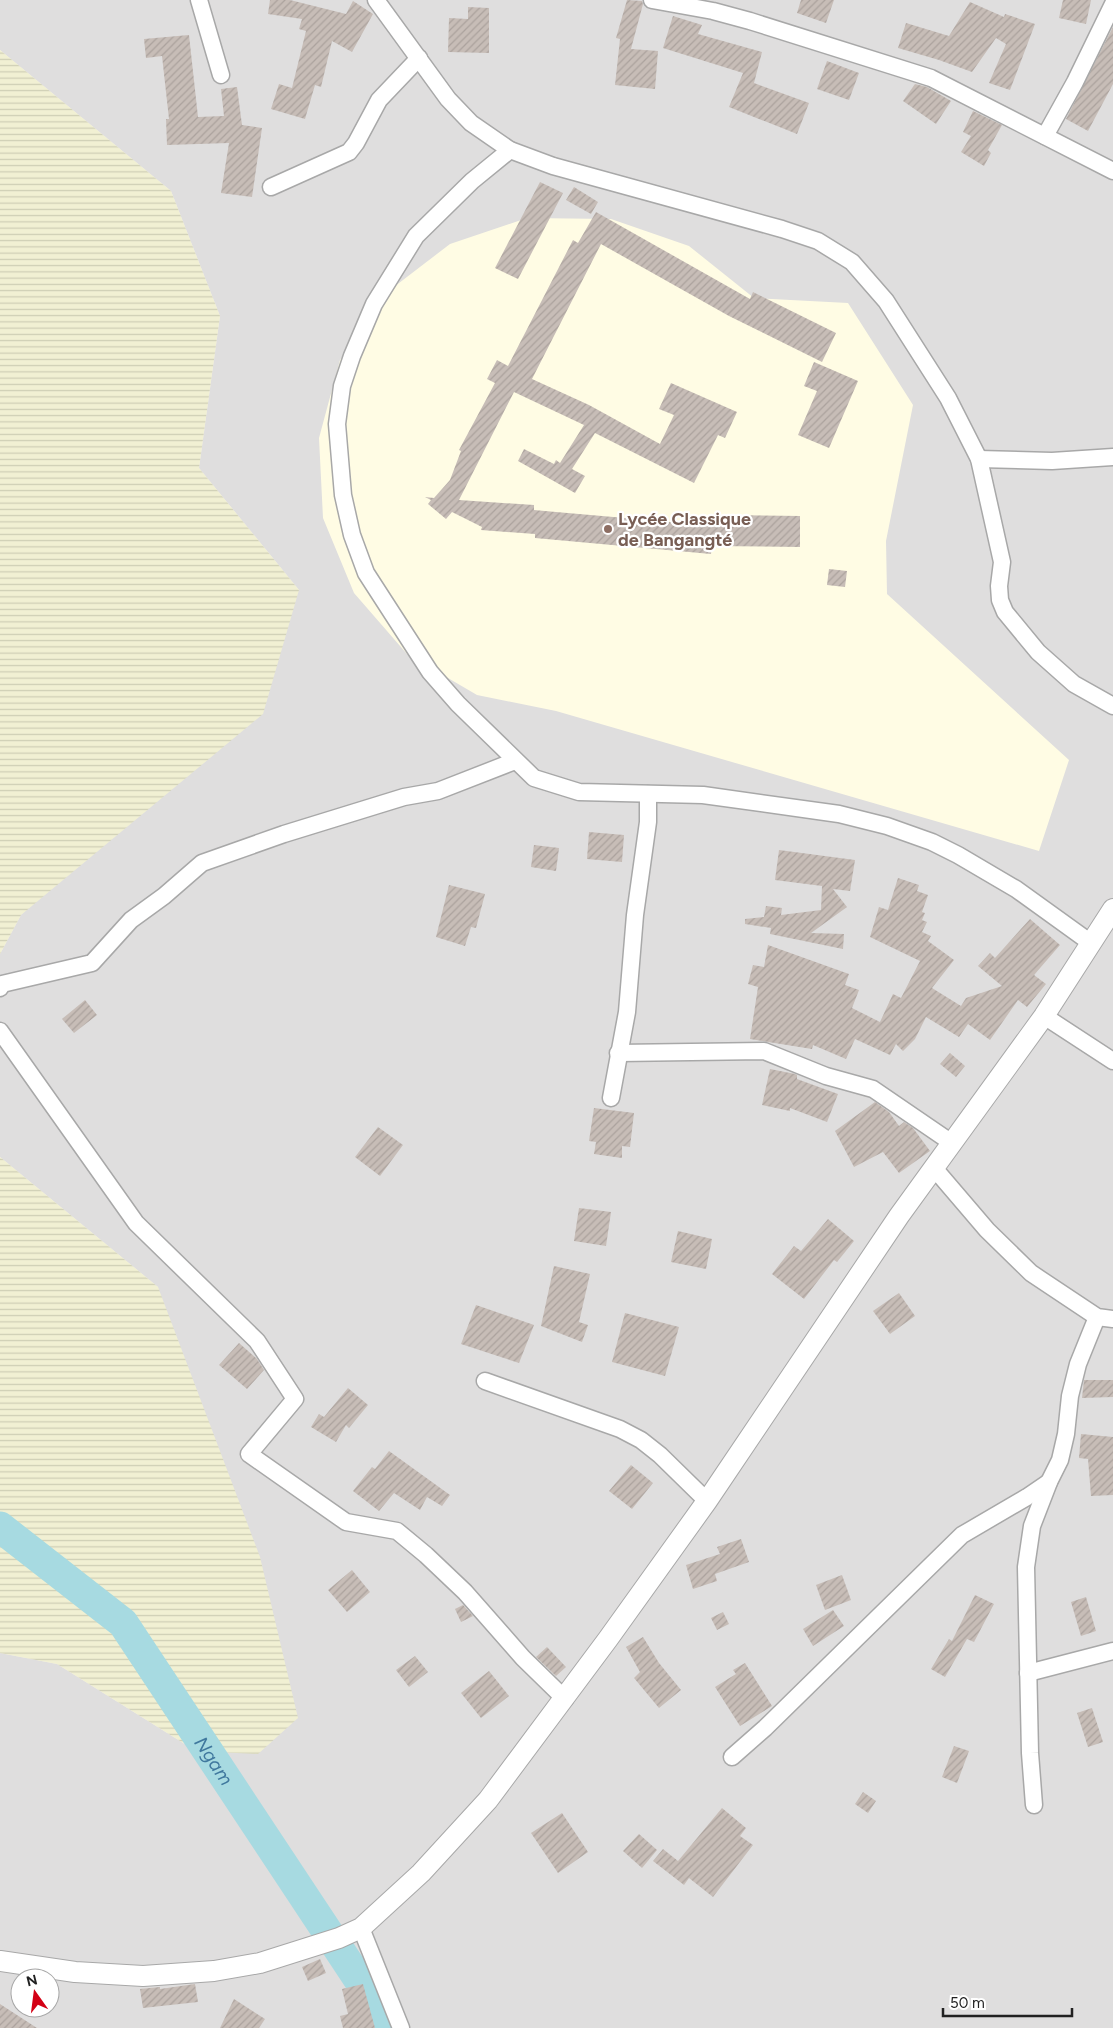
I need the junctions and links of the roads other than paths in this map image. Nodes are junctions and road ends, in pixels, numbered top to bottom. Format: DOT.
graph roads {
  1 [pos="199,0"];
  2 [pos="376,0"];
  3 [pos="652,0"];
  4 [pos="1113,4"];
  5 [pos="419,58"];
  6 [pos="220,75"];
  7 [pos="1045,136"];
  8 [pos="510,150"];
  9 [pos="1113,171"];
  10 [pos="271,187"];
  11 [pos="1113,457"];
  12 [pos="979,460"];
  13 [pos="1113,706"];
  14 [pos="515,761"];
  15 [pos="648,794"];
  16 [pos="1113,909"];
  17 [pos="1091,943"];
  18 [pos="0,988"];
  19 [pos="1044,1016"];
  20 [pos="0,1031"];
  21 [pos="618,1052"];
  22 [pos="1113,1061"];
  23 [pos="611,1098"];
  24 [pos="952,1143"];
  25 [pos="934,1168"];
  26 [pos="1096,1317"];
  27 [pos="1113,1319"];
  28 [pos="485,1381"];
  29 [pos="1049,1482"];
  30 [pos="707,1501"];
  31 [pos="1113,1651"];
  32 [pos="1028,1673"];
  33 [pos="565,1699"];
  34 [pos="732,1757"];
  35 [pos="1034,1805"];
  36 [pos="361,1928"];
  37 [pos="0,1961"];
  38 [pos="401,2028"];
  1 -- 6 [label="street"];
  2 -- 5 [label="street"];
  3 -- 7 [label="street"];
  4 -- 7 [label="street"];
  5 -- 8 [label="street"];
  5 -- 10 [label="street"];
  7 -- 9 [label="street"];
  8 -- 12 [label="street"];
  8 -- 14 [label="street"];
  11 -- 12 [label="street"];
  12 -- 13 [label="street"];
  14 -- 15 [label="street"];
  14 -- 18 [label="street"];
  15 -- 17 [label="street"];
  15 -- 21 [label="street"];
  16 -- 17 [label="street"];
  17 -- 19 [label="street"];
  19 -- 22 [label="street"];
  19 -- 24 [label="street"];
  20 -- 33 [label="street"];
  21 -- 23 [label="street"];
  21 -- 24 [label="street"];
  24 -- 25 [label="street"];
  25 -- 26 [label="street"];
  25 -- 30 [label="street"];
  26 -- 27 [label="street"];
  26 -- 29 [label="street"];
  28 -- 30 [label="street"];
  29 -- 32 [label="street"];
  29 -- 34 [label="street"];
  30 -- 33 [label="street"];
  31 -- 32 [label="street"];
  32 -- 35 [label="street"];
  33 -- 36 [label="street"];
  36 -- 37 [label="street"];
  36 -- 38 [label="street"];
}
